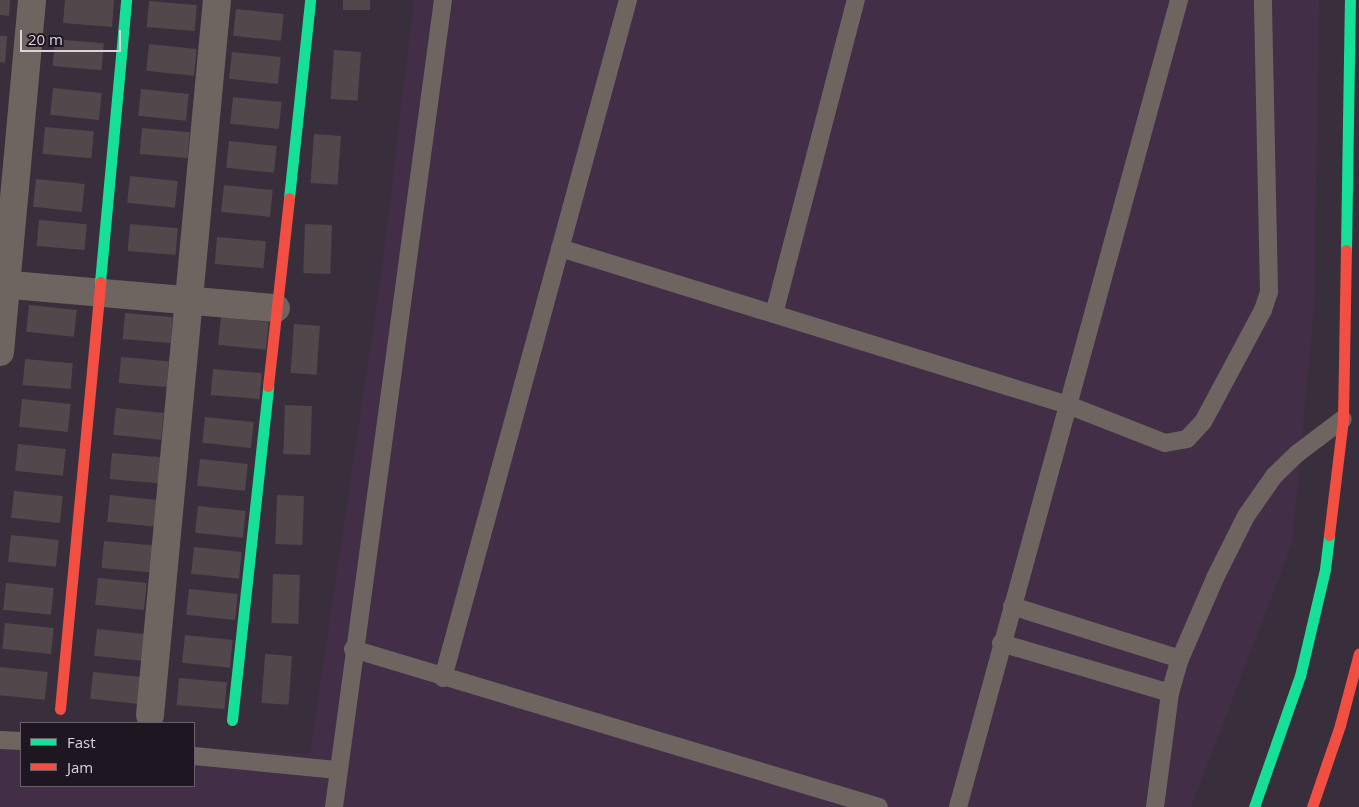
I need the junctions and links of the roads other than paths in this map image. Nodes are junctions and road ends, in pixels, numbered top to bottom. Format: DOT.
graph roads {
  1 [pos="32,0"];
  2 [pos="126,0"];
  3 [pos="217,0"];
  4 [pos="310,0"];
  5 [pos="443,0"];
  6 [pos="628,0"];
  7 [pos="856,0"];
  8 [pos="1179,0"];
  9 [pos="1263,0"];
  10 [pos="1350,0"];
  11 [pos="560,248"];
  12 [pos="3,284"];
  13 [pos="97,291"];
  14 [pos="187,300"];
  15 [pos="276,308"];
  16 [pos="774,314"];
  17 [pos="0,352"];
  18 [pos="1068,405"];
  19 [pos="1343,419"];
  20 [pos="1012,606"];
  21 [pos="1001,643"];
  22 [pos="353,649"];
  23 [pos="1359,653"];
  24 [pos="1180,659"];
  25 [pos="443,678"];
  26 [pos="1170,693"];
  27 [pos="60,709"];
  28 [pos="150,715"];
  29 [pos="232,720"];
  30 [pos="0,740"];
  31 [pos="20,741"];
  32 [pos="195,756"];
  33 [pos="338,770"];
  34 [pos="334,807"];
  35 [pos="879,807"];
  36 [pos="958,807"];
  37 [pos="1155,807"];
  38 [pos="1254,807"];
  39 [pos="1312,807"];
  1 -- 12 [label="street"];
  2 -- 13 [label="street"];
  3 -- 14 [label="street"];
  4 -- 15 [label="street"];
  5 -- 22 [label="lane"];
  6 -- 11 [label="lane"];
  7 -- 16 [label="lane"];
  8 -- 18 [label="lane"];
  9 -- 18 [label="lane"];
  10 -- 19 [label="street"];
  11 -- 16 [label="lane"];
  11 -- 25 [label="lane"];
  12 -- 13 [label="street"];
  12 -- 17 [label="street"];
  13 -- 14 [label="street"];
  13 -- 27 [label="street"];
  14 -- 15 [label="street"];
  14 -- 28 [label="street"];
  15 -- 29 [label="street"];
  16 -- 18 [label="lane"];
  18 -- 20 [label="lane"];
  19 -- 24 [label="lane"];
  19 -- 38 [label="street"];
  20 -- 21 [label="lane"];
  20 -- 24 [label="lane"];
  21 -- 26 [label="lane"];
  21 -- 36 [label="lane"];
  22 -- 25 [label="lane"];
  22 -- 33 [label="lane"];
  23 -- 39 [label="street"];
  24 -- 26 [label="lane"];
  25 -- 35 [label="lane"];
  26 -- 37 [label="lane"];
  30 -- 31 [label="lane"];
  32 -- 33 [label="lane"];
  33 -- 34 [label="lane"];
}
